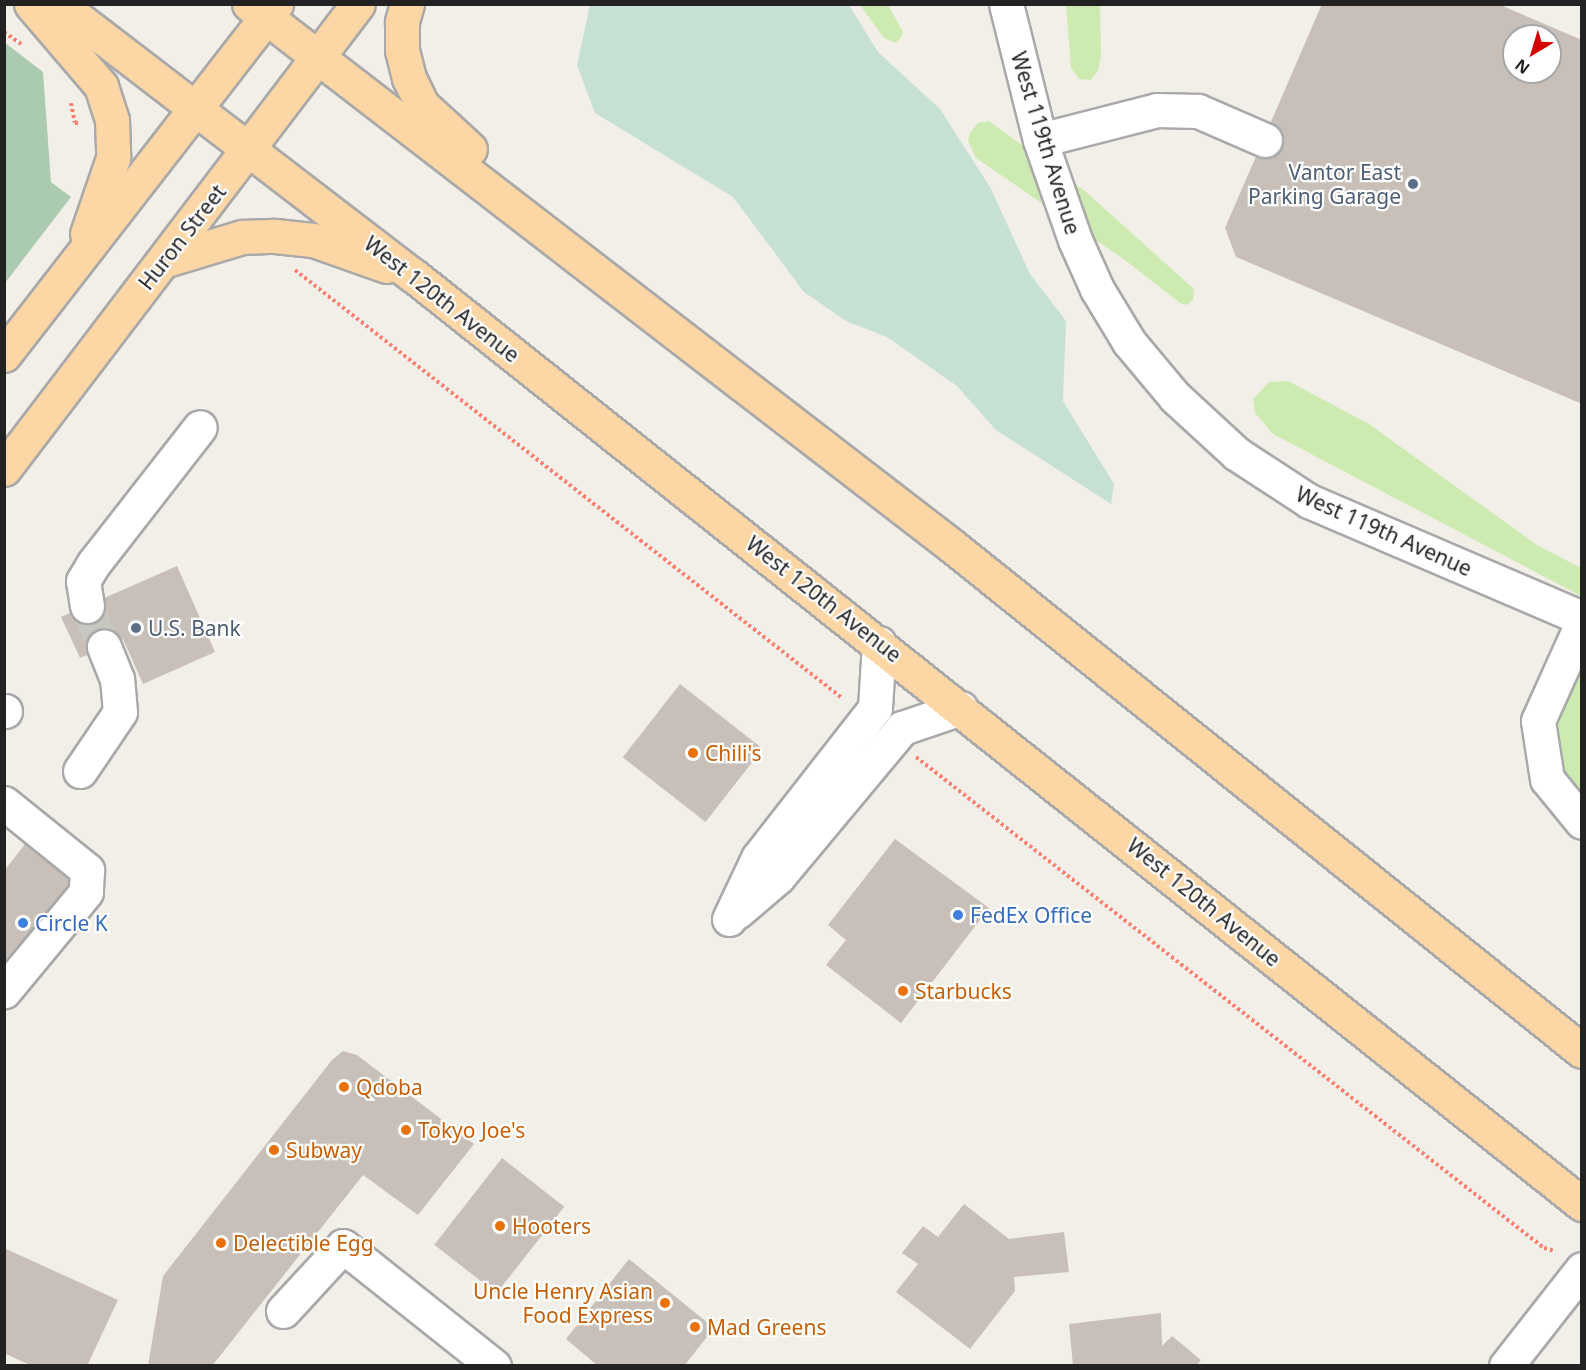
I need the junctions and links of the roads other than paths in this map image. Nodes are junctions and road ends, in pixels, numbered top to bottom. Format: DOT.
graph roads {
  1 [pos="31,4"];
  2 [pos="59,4"];
  3 [pos="358,4"];
  4 [pos="407,4"];
  5 [pos="1006,4"];
  6 [pos="264,9"];
  7 [pos="319,57"];
  8 [pos="195,109"];
  9 [pos="1040,140"];
  10 [pos="1265,140"];
  11 [pos="250,149"];
  12 [pos="79,259"];
  13 [pos="163,261"];
  14 [pos="414,276"];
  15 [pos="626,296"];
  16 [pos="4,354"];
  17 [pos="200,427"];
  18 [pos="4,469"];
  19 [pos="87,606"];
  20 [pos="1581,618"];
  21 [pos="1581,623"];
  22 [pos="879,643"];
  23 [pos="104,647"];
  24 [pos="961,708"];
  25 [pos="80,771"];
  26 [pos="4,803"];
  27 [pos="1581,822"];
  28 [pos="4,991"];
  29 [pos="1581,1051"];
  30 [pos="1581,1204"];
  31 [pos="1581,1269"];
  32 [pos="283,1311"];
  33 [pos="494,1365"];
  34 [pos="1506,1365"];
  1 -- 12 [label="main road"];
  2 -- 8 [label="main road, West 120th Avenue"];
  3 -- 7 [label="main road, Huron Street"];
  4 -- 15 [label="main road"];
  5 -- 9 [label="street, West 119th Avenue"];
  6 -- 7 [label="main road"];
  6 -- 8 [label="main road"];
  7 -- 11 [label="main road, Huron Street"];
  7 -- 15 [label="main road"];
  8 -- 11 [label="main road, West 120th Avenue"];
  8 -- 12 [label="main road"];
  9 -- 10 [label="street"];
  9 -- 20 [label="street, West 119th Avenue"];
  11 -- 13 [label="main road, Huron Street"];
  11 -- 14 [label="main road, West 120th Avenue"];
  12 -- 16 [label="main road"];
  13 -- 14 [label="main road"];
  13 -- 18 [label="main road, Huron Street"];
  14 -- 22 [label="main road, West 120th Avenue"];
  15 -- 29 [label="main road"];
  17 -- 19 [label="street"];
  21 -- 27 [label="street"];
  22 -- 24 [label="main road, West 120th Avenue"];
  22 -- 24 [label="street"];
  23 -- 25 [label="street"];
  24 -- 30 [label="main road, West 120th Avenue"];
  26 -- 28 [label="street"];
  31 -- 34 [label="street"];
  32 -- 33 [label="street"];
}
